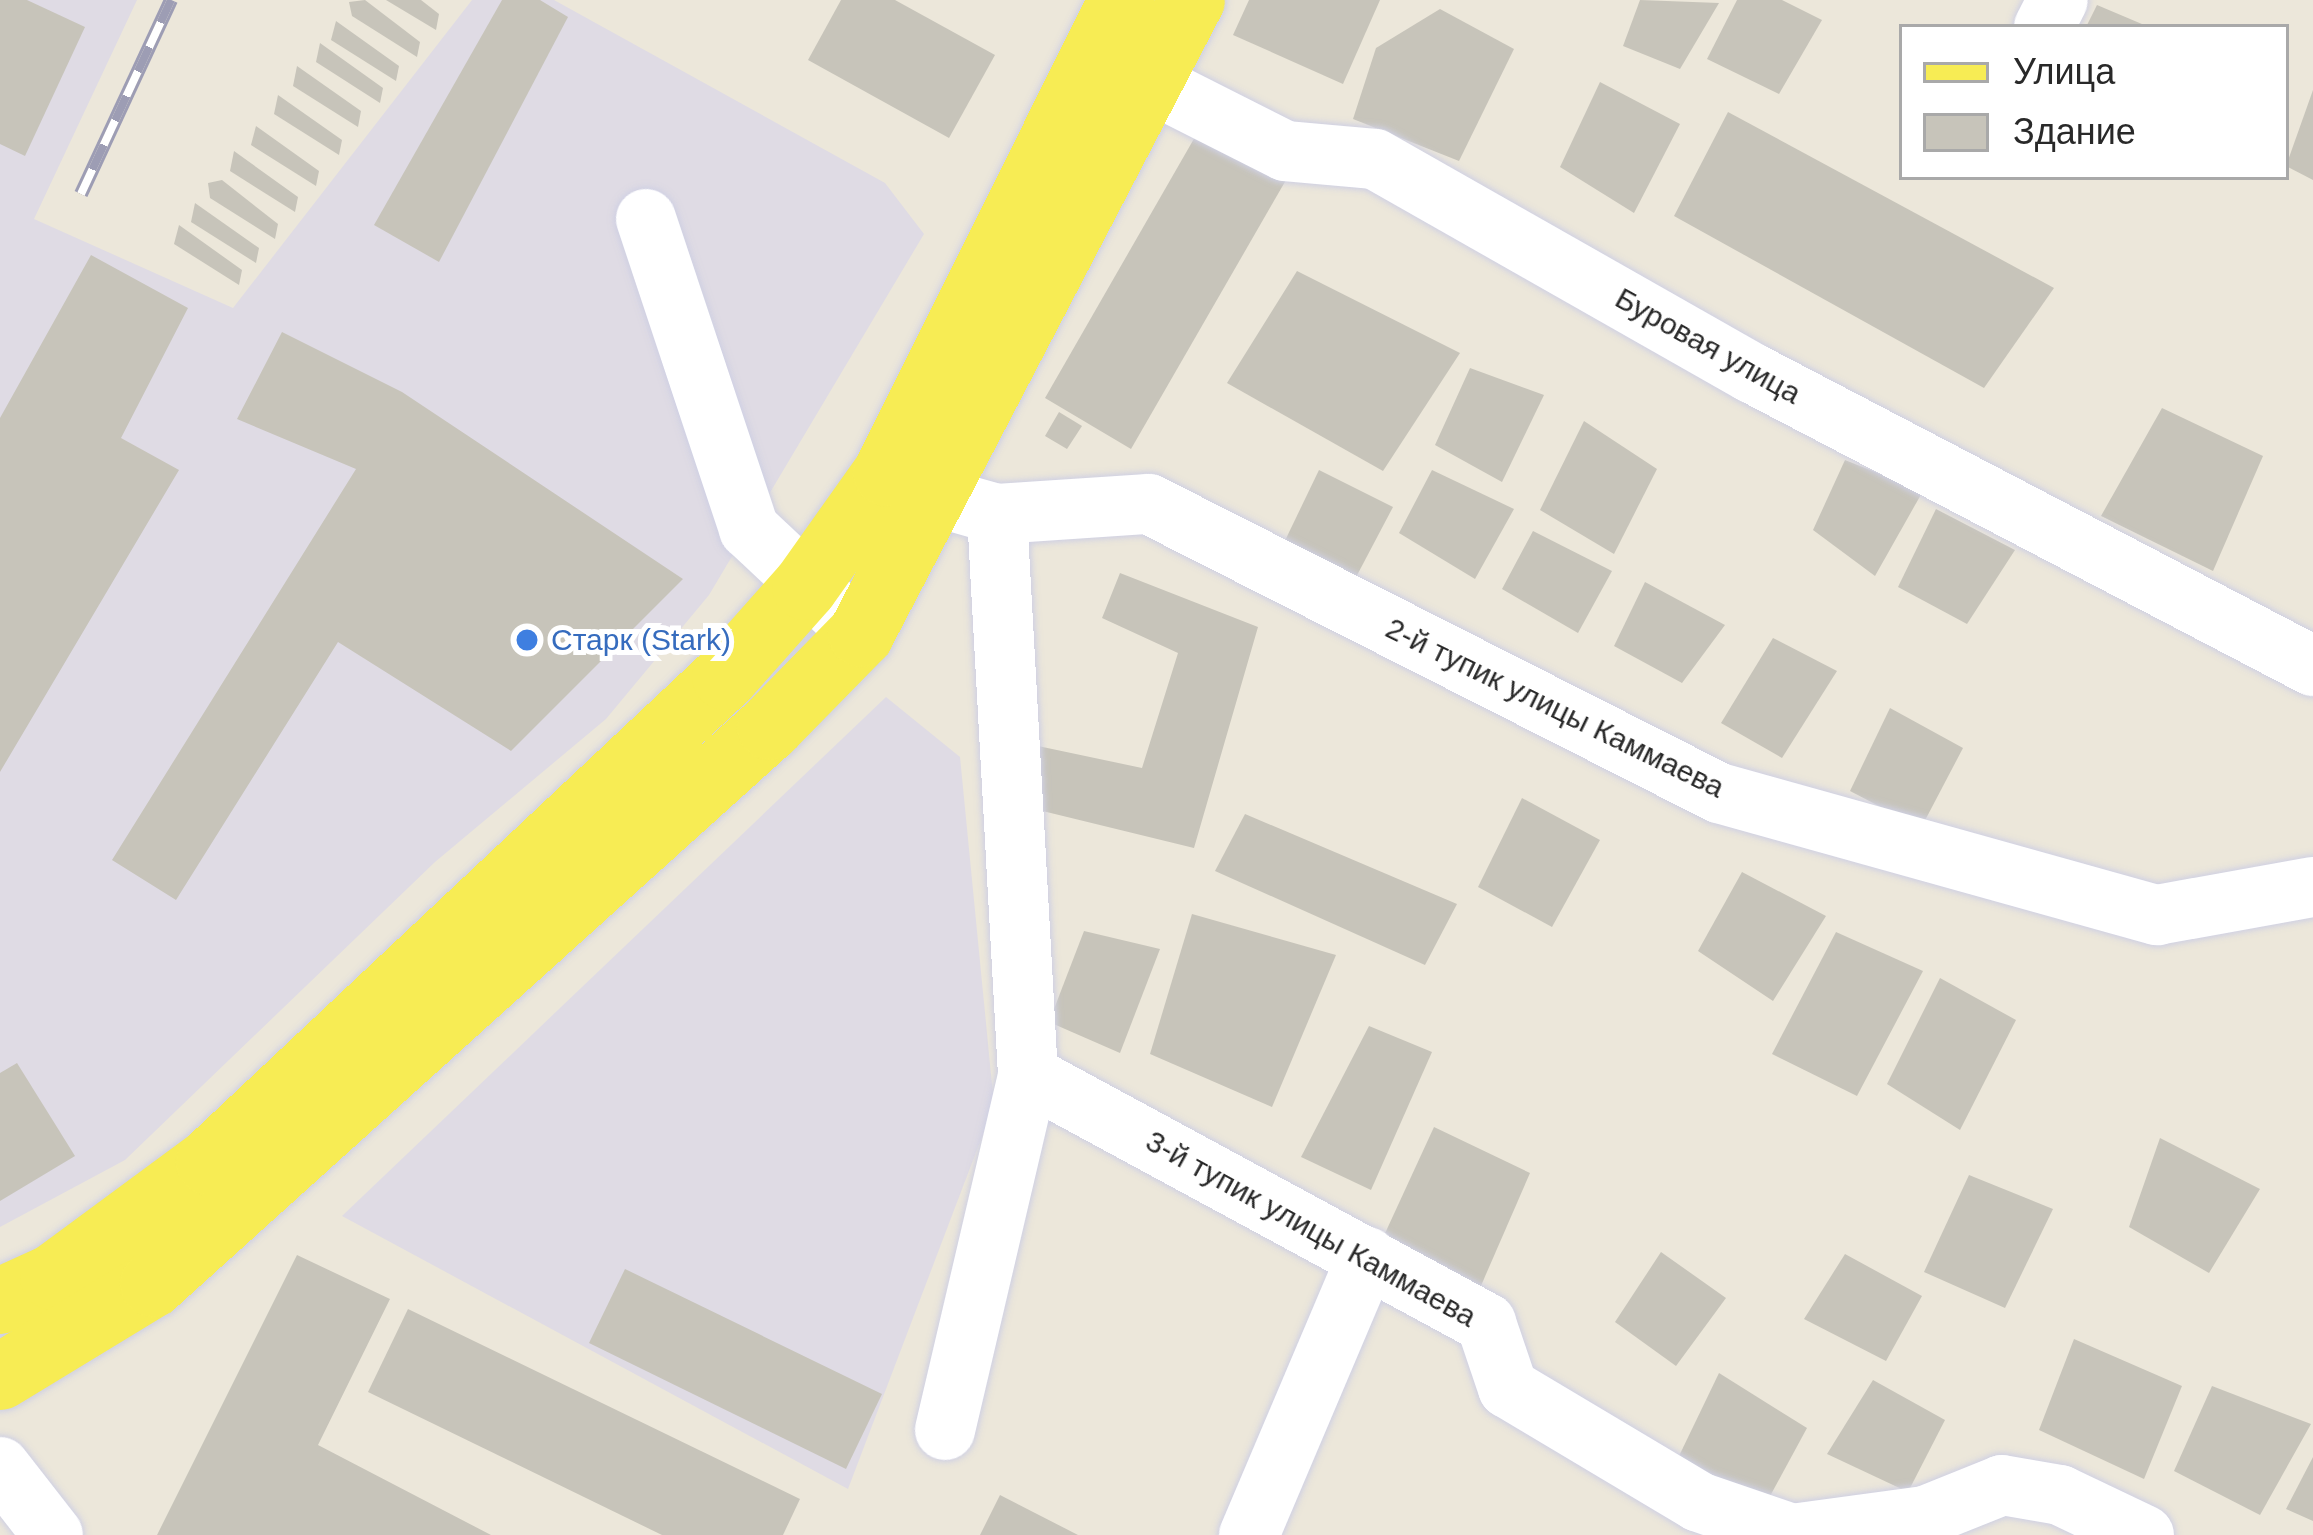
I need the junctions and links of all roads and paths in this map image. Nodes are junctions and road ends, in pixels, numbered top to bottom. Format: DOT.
graph roads {
  1 [pos="1192,0"];
  2 [pos="1124,46"];
  3 [pos="646,219"];
  4 [pos="910,485"];
  5 [pos="998,514"];
  6 [pos="805,587"];
  7 [pos="861,634"];
  8 [pos="2313,666"];
  9 [pos="2313,887"];
  10 [pos="1028,1075"];
  11 [pos="1367,1257"];
  12 [pos="0,1301"];
  13 [pos="0,1377"];
  14 [pos="945,1430"];
  15 [pos="0,1467"];
  16 [pos="1692,1519"];
  17 [pos="52,1535"];
  18 [pos="1250,1535"];
  19 [pos="2144,1535"];
  1 -- 2 [label="main road"];
  2 -- 4 [label="main road"];
  2 -- 8 [label="street, Буровая улица"];
  3 -- 6 [label="street"];
  4 -- 5 [label="street, 2-й тупик улицы Каммаева"];
  4 -- 6 [label="main road"];
  4 -- 7 [label="main road"];
  5 -- 9 [label="street, 2-й тупик улицы Каммаева"];
  5 -- 10 [label="street"];
  6 -- 7 [label="street"];
  6 -- 12 [label="main road"];
  7 -- 13 [label="main road"];
  10 -- 11 [label="street, 3-й тупик улицы Каммаева"];
  10 -- 14 [label="street"];
  11 -- 16 [label="street, 3-й тупик улицы Каммаева"];
  11 -- 18 [label="street"];
  15 -- 17 [label="street"];
  16 -- 19 [label="street, 3-й тупик улицы Каммаева"];
}
